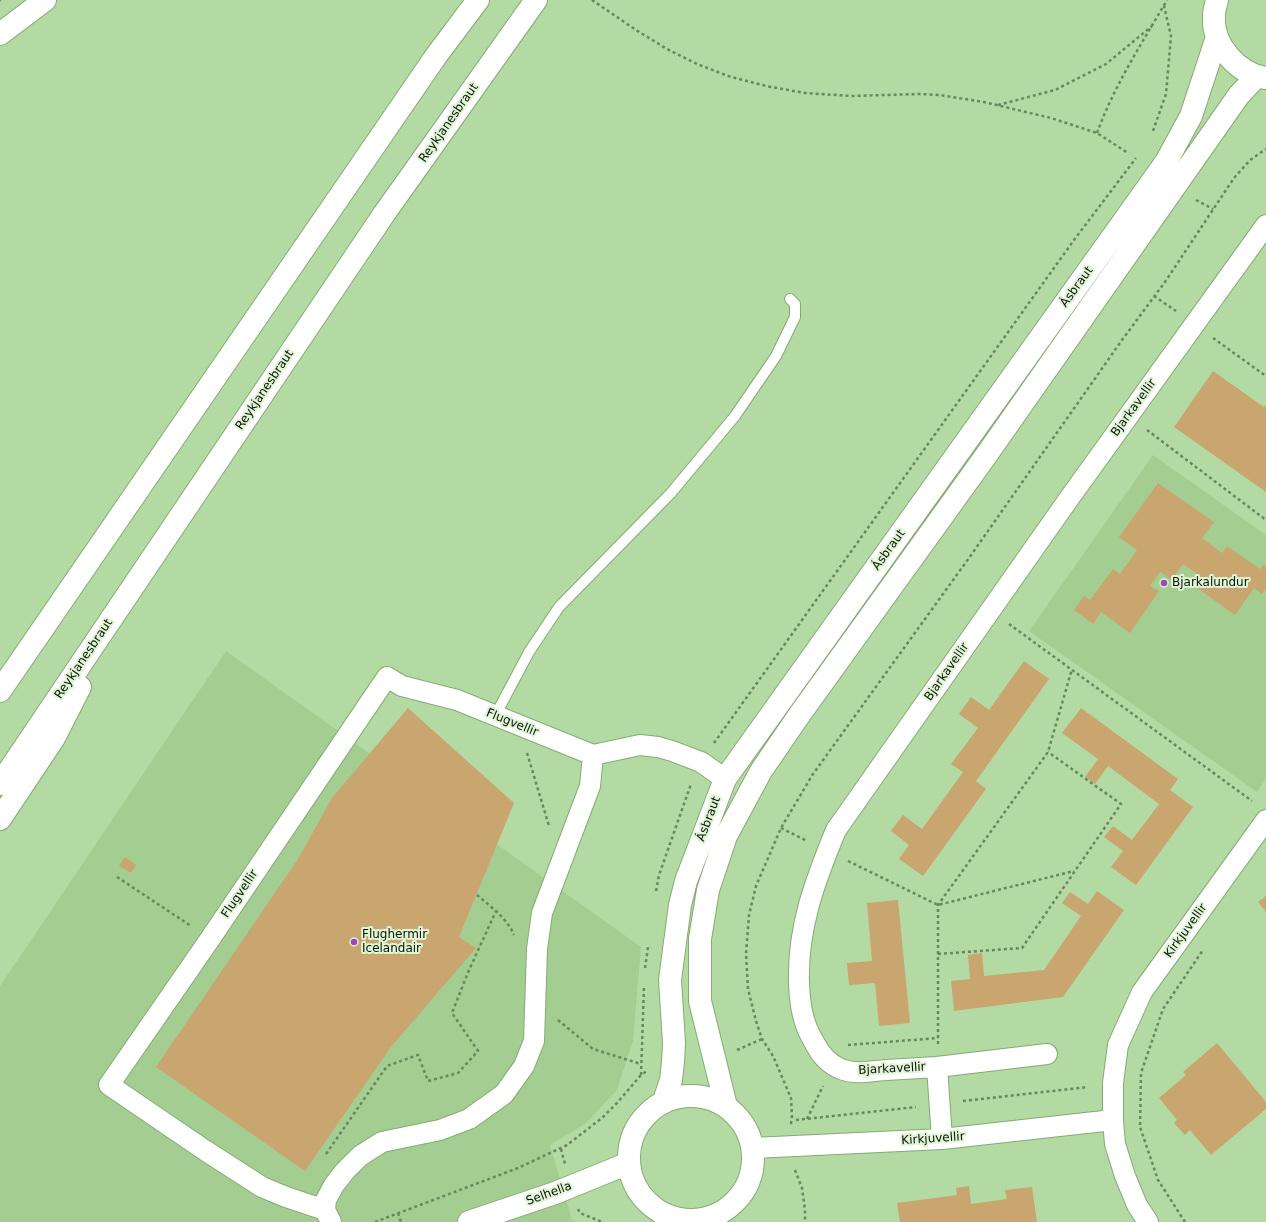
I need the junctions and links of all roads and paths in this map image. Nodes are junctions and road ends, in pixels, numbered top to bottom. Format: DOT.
graph roads {
  1 [pos="45,0"];
  2 [pos="478,0"];
  3 [pos="536,0"];
  4 [pos="592,0"];
  5 [pos="1167,0"];
  6 [pos="1217,0"];
  7 [pos="1152,26"];
  8 [pos="0,34"];
  9 [pos="1217,37"];
  10 [pos="1262,77"];
  11 [pos="996,106"];
  12 [pos="1097,133"];
  13 [pos="1266,150"];
  14 [pos="1128,153"];
  15 [pos="1194,199"];
  16 [pos="1213,209"];
  17 [pos="1266,225"];
  18 [pos="790,299"];
  19 [pos="1128,416"];
  20 [pos="1266,520"];
  21 [pos="129,592"];
  22 [pos="990,610"];
  23 [pos="15,669"];
  24 [pos="1072,670"];
  25 [pos="0,687"];
  26 [pos="0,691"];
  27 [pos="495,716"];
  28 [pos="535,732"];
  29 [pos="1048,752"];
  30 [pos="594,755"];
  31 [pos="725,780"];
  32 [pos="0,784"];
  33 [pos="1261,813"];
  34 [pos="0,819"];
  35 [pos="781,828"];
  36 [pos="546,833"];
  37 [pos="827,851"];
  38 [pos="1074,871"];
  39 [pos="117,877"];
  40 [pos="938,905"];
  41 [pos="496,911"];
  42 [pos="515,923"];
  43 [pos="512,931"];
  44 [pos="210,939"];
  45 [pos="1208,944"];
  46 [pos="938,954"];
  47 [pos="762,1039"];
  48 [pos="1047,1054"];
  49 [pos="673,1062"];
  50 [pos="937,1067"];
  51 [pos="664,1101"];
  52 [pos="726,1106"];
  53 [pos="1113,1120"];
  54 [pos="942,1139"];
  55 [pos="753,1148"];
  56 [pos="629,1163"];
  57 [pos="345,1170"];
  58 [pos="736,1213"];
  59 [pos="398,1214"];
  60 [pos="328,1216"];
  61 [pos="683,1221"];
  62 [pos="375,1222"];
  63 [pos="401,1222"];
  64 [pos="469,1222"];
  65 [pos="1148,1222"];
  66 [pos="1185,1222"];
  1 -- 8 [label="main road"];
  2 -- 23 [label="main road"];
  3 -- 21 [label="main road, Reykjanesbraut"];
  4 -- 11 [label="path"];
  5 -- 7 [label="path"];
  6 -- 9 [label="main road"];
  7 -- 11 [label="path"];
  7 -- 12 [label="path"];
  9 -- 10 [label="main road"];
  9 -- 31 [label="main road, Ásbraut"];
  10 -- 52 [label="main road, Ásbraut"];
  11 -- 12 [label="path"];
  12 -- 14 [label="path"];
  13 -- 16 [label="path"];
  15 -- 16 [label="path"];
  16 -- 35 [label="path"];
  17 -- 19 [label="street, Bjarkavellir"];
  18 -- 27 [label="lane"];
  19 -- 20 [label="path"];
  19 -- 22 [label="street, Bjarkavellir"];
  21 -- 32 [label="main road, Reykjanesbraut"];
  21 -- 34 [label="main road"];
  22 -- 24 [label="path"];
  22 -- 37 [label="street, Bjarkavellir"];
  23 -- 25 [label="main road"];
  23 -- 26 [label="main road"];
  24 -- 29 [label="path"];
  24 -- 33 [label="path"];
  27 -- 28 [label="street, Flugvellir"];
  27 -- 44 [label="street, Flugvellir"];
  28 -- 30 [label="street, Flugvellir"];
  28 -- 36 [label="path"];
  29 -- 38 [label="path"];
  29 -- 40 [label="path"];
  30 -- 31 [label="street"];
  30 -- 57 [label="street, Flugvellir"];
  31 -- 49 [label="main road, Ásbraut"];
  33 -- 53 [label="street, Kirkjuvellir"];
  35 -- 37 [label="path"];
  35 -- 47 [label="path"];
  37 -- 40 [label="path"];
  37 -- 50 [label="street, Bjarkavellir"];
  38 -- 40 [label="path"];
  38 -- 46 [label="path"];
  39 -- 44 [label="path"];
  40 -- 46 [label="path"];
  41 -- 57 [label="path"];
  42 -- 43 [label="path"];
  44 -- 60 [label="street, Flugvellir"];
  45 -- 66 [label="path"];
  46 -- 50 [label="path"];
  48 -- 50 [label="street, Bjarkavellir"];
  49 -- 51 [label="main road, Ásbraut"];
  49 -- 59 [label="path"];
  50 -- 54 [label="street, Bjarkavellir"];
  51 -- 52 [label="main road"];
  51 -- 56 [label="main road"];
  52 -- 55 [label="main road"];
  53 -- 54 [label="street, Kirkjuvellir"];
  53 -- 65 [label="street, Kirkjuvellir"];
  54 -- 55 [label="street, Kirkjuvellir"];
  55 -- 58 [label="main road"];
  56 -- 61 [label="main road"];
  56 -- 64 [label="main road, Selhella"];
  57 -- 60 [label="street, Flugvellir"];
  58 -- 61 [label="main road"];
  59 -- 62 [label="path"];
  59 -- 63 [label="path"];
}
